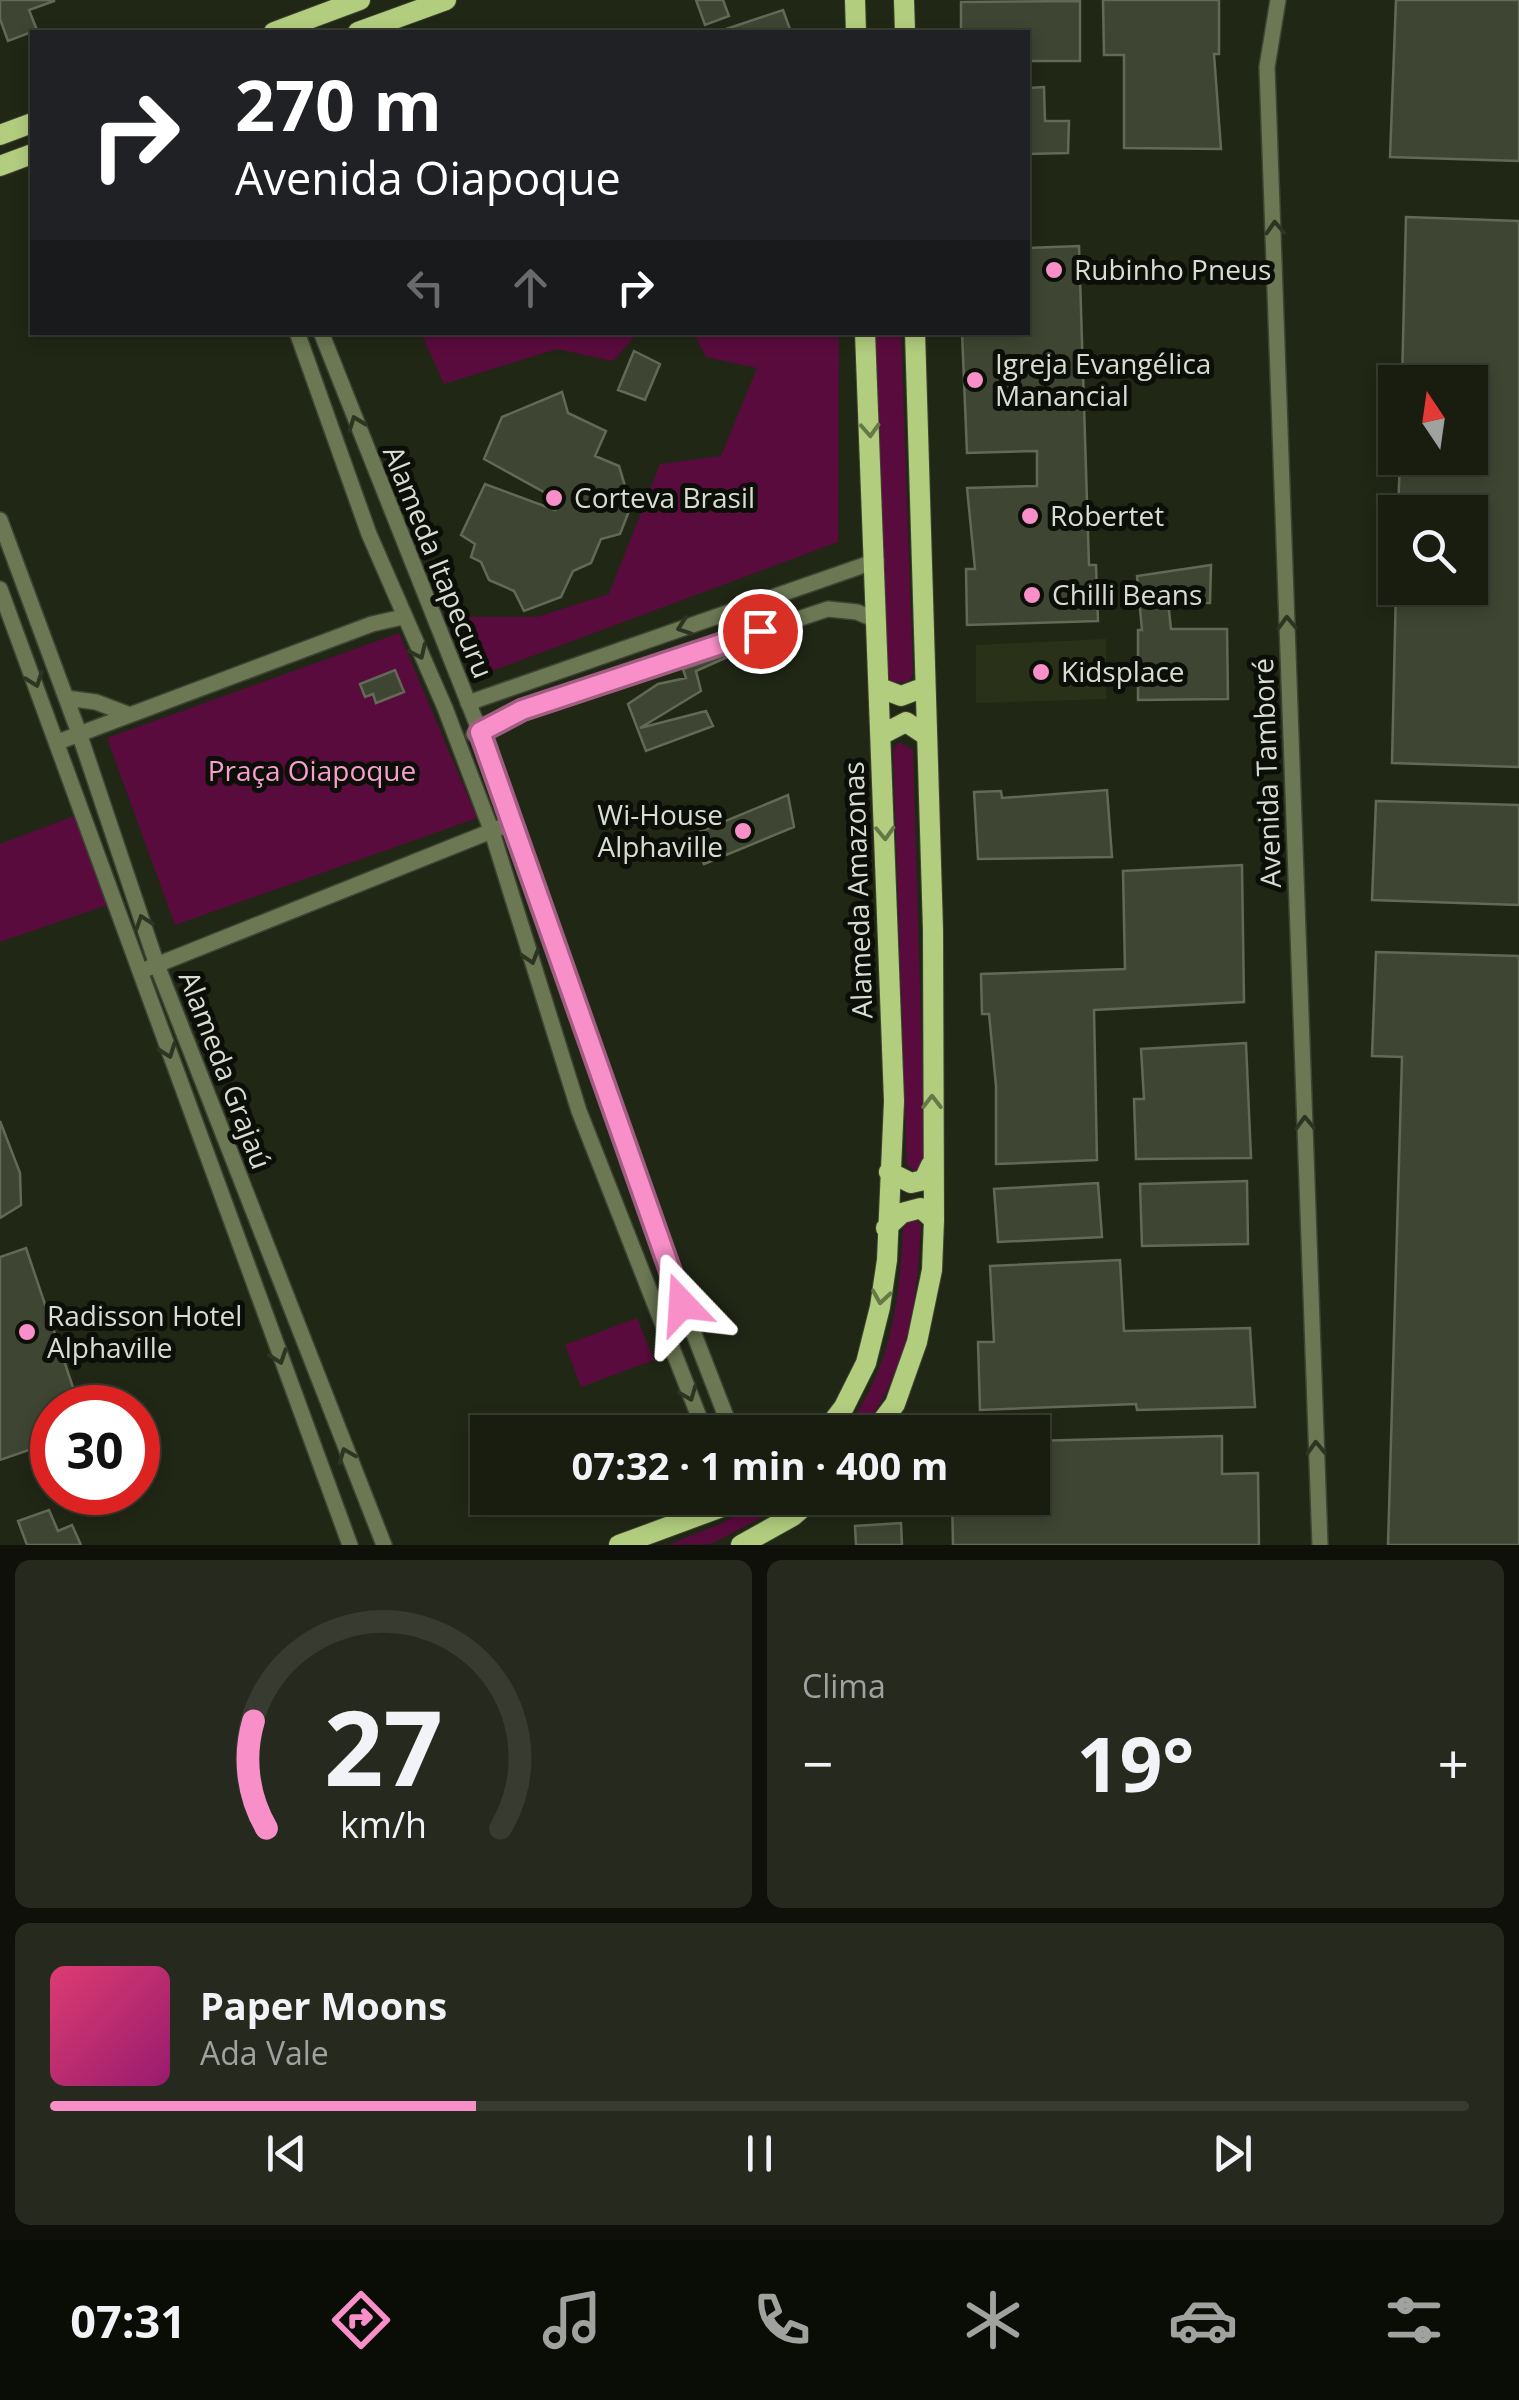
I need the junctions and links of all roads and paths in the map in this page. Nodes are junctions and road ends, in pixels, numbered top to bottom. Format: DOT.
graph roads {
  1 [pos="360,0"];
  2 [pos="446,0"];
  3 [pos="856,0"];
  4 [pos="904,0"];
  5 [pos="1278,0"];
  6 [pos="279,30"];
  7 [pos="364,30"];
  8 [pos="856,30"];
  9 [pos="905,30"];
  10 [pos="30,124"];
  11 [pos="0,135"];
  12 [pos="30,155"];
  13 [pos="0,166"];
  14 [pos="298,335"];
  15 [pos="322,335"];
  16 [pos="866,335"];
  17 [pos="915,335"];
  18 [pos="0,520"];
  19 [pos="398,527"];
  20 [pos="370,534"];
  21 [pos="404,544"];
  22 [pos="376,551"];
  23 [pos="876,561"];
  24 [pos="826,578"];
  25 [pos="0,589"];
  26 [pos="34,608"];
  27 [pos="828,609"];
  28 [pos="12,616"];
  29 [pos="403,617"];
  30 [pos="876,620"];
  31 [pos="880,688"];
  32 [pos="925,688"];
  33 [pos="66,698"];
  34 [pos="468,703"];
  35 [pos="130,715"];
  36 [pos="480,732"];
  37 [pos="80,733"];
  38 [pos="924,734"];
  39 [pos="881,735"];
  40 [pos="58,742"];
  41 [pos="457,742"];
  42 [pos="512,823"];
  43 [pos="492,832"];
  44 [pos="158,965"];
  45 [pos="139,972"];
  46 [pos="591,1050"];
  47 [pos="563,1060"];
  48 [pos="932,1164"];
  49 [pos="889,1172"];
  50 [pos="934,1220"];
  51 [pos="886,1228"];
  52 [pos="263,1241"];
  53 [pos="239,1243"];
  54 [pos="698,1415"];
  55 [pos="726,1415"];
  56 [pos="838,1415"];
  57 [pos="886,1415"];
  58 [pos="698,1515"];
  59 [pos="794,1515"];
  60 [pos="350,1545"];
  61 [pos="384,1545"];
  62 [pos="619,1545"];
  63 [pos="741,1545"];
  64 [pos="1320,1545"];
  1 -- 6 [label="main road"];
  2 -- 7 [label="main road"];
  3 -- 8 [label="main road"];
  4 -- 9 [label="main road"];
  64 -- 5 [label="street, Avenida Tamboré, one-way"];
  10 -- 11 [label="main road"];
  12 -- 13 [label="main road"];
  14 -- 20 [label="street, Alameda Itapecuru"];
  19 -- 15 [label="street, Alameda Itapecuru, one-way"];
  16 -- 23 [label="main road, Alameda Amazonas, one-way"];
  17 -- 32 [label="main road"];
  18 -- 26 [label="street, Alameda Grajaú"];
  19 -- 20 [label="street"];
  19 -- 21 [label="street, Alameda Itapecuru"];
  20 -- 22 [label="street, Alameda Itapecuru"];
  21 -- 22 [label="street"];
  21 -- 34 [label="street, Alameda Itapecuru"];
  22 -- 29 [label="street, Alameda Itapecuru"];
  23 -- 24 [label="street"];
  23 -- 30 [label="main road, Alameda Amazonas"];
  24 -- 27 [label="street"];
  24 -- 34 [label="street, one-way"];
  25 -- 28 [label="street, Alameda Grajaú"];
  26 -- 28 [label="street"];
  26 -- 33 [label="street, Alameda Grajaú"];
  27 -- 30 [label="street"];
  27 -- 36 [label="street"];
  28 -- 40 [label="street, Alameda Grajaú, one-way"];
  29 -- 35 [label="street"];
  29 -- 41 [label="street, Alameda Itapecuru, one-way"];
  30 -- 31 [label="main road, Alameda Amazonas"];
  31 -- 32 [label="main road"];
  31 -- 39 [label="main road, Alameda Amazonas"];
  32 -- 38 [label="main road"];
  33 -- 35 [label="street"];
  33 -- 37 [label="street, Alameda Grajaú"];
  34 -- 36 [label="street, Alameda Itapecuru"];
  35 -- 37 [label="street"];
  36 -- 41 [label="street"];
  36 -- 42 [label="street, Alameda Itapecuru"];
  37 -- 40 [label="street"];
  44 -- 37 [label="street, Alameda Grajaú, one-way"];
  38 -- 39 [label="main road"];
  48 -- 38 [label="main road, one-way"];
  39 -- 49 [label="main road, Alameda Amazonas, one-way"];
  40 -- 45 [label="street, Alameda Grajaú"];
  41 -- 43 [label="street, Alameda Itapecuru"];
  42 -- 43 [label="street"];
  42 -- 46 [label="street, Alameda Itapecuru"];
  43 -- 44 [label="street"];
  43 -- 47 [label="street, Alameda Itapecuru, one-way"];
  44 -- 45 [label="street"];
  44 -- 52 [label="street, Alameda Grajaú"];
  45 -- 53 [label="street, Alameda Grajaú, one-way"];
  46 -- 47 [label="street"];
  46 -- 55 [label="street, Alameda Itapecuru"];
  47 -- 54 [label="street, Alameda Itapecuru, one-way"];
  48 -- 49 [label="main road"];
  48 -- 50 [label="main road"];
  49 -- 51 [label="main road, Alameda Amazonas"];
  50 -- 51 [label="main road"];
  50 -- 57 [label="main road"];
  51 -- 56 [label="main road, Alameda Amazonas, one-way"];
  52 -- 53 [label="street"];
  61 -- 52 [label="street, Alameda Grajaú, one-way"];
  53 -- 60 [label="street, Alameda Grajaú, one-way"];
  58 -- 62 [label="main road"];
  59 -- 63 [label="main road"];
}
